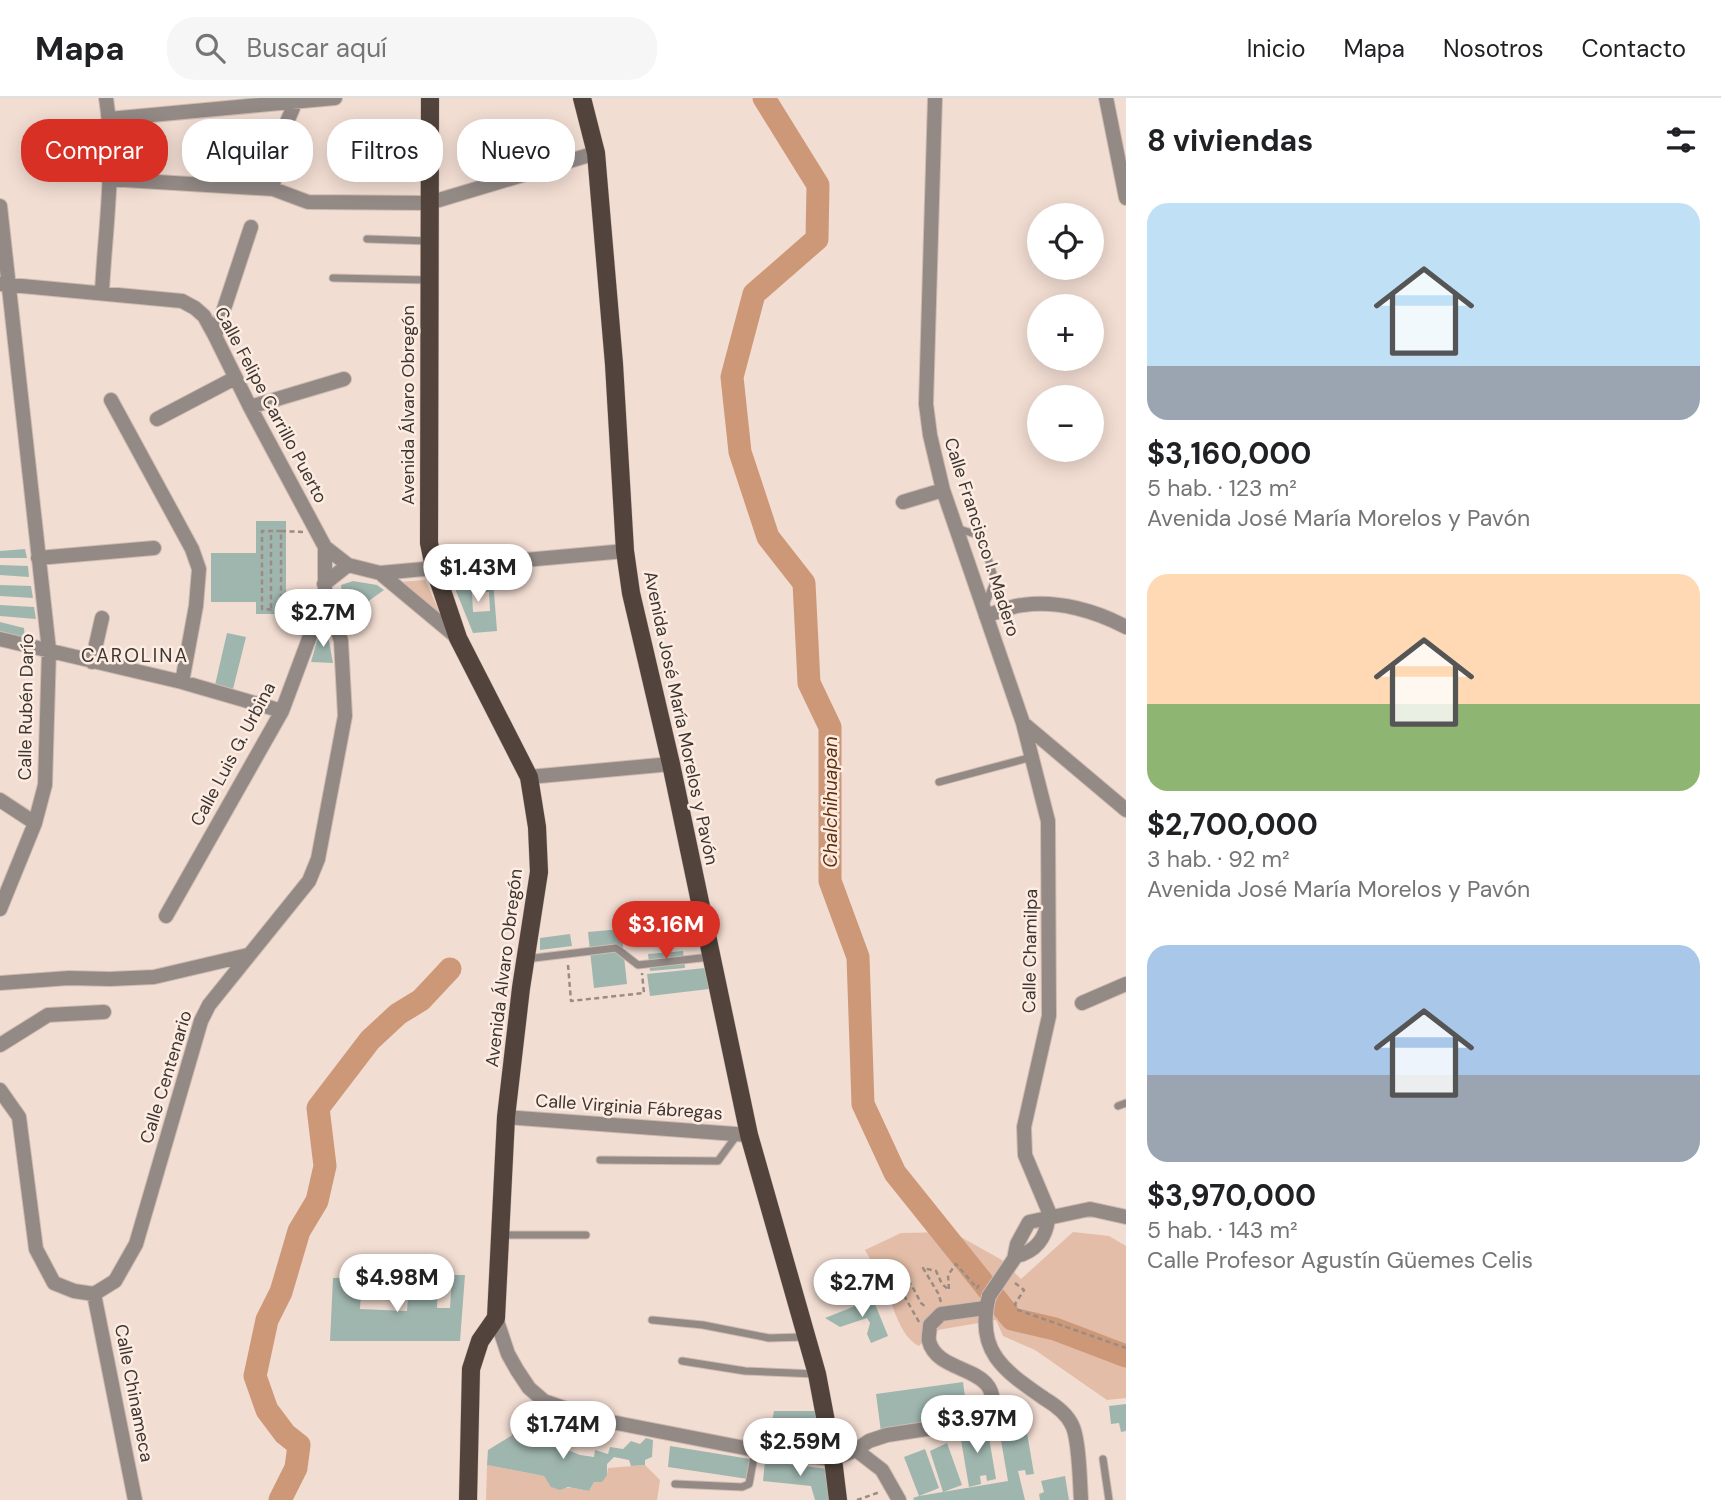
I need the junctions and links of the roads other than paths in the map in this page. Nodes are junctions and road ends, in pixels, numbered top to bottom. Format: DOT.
graph roads {
  1 [pos="106,98"];
  2 [pos="335,98"];
  3 [pos="430,98"];
  4 [pos="582,98"];
  5 [pos="935,98"];
  6 [pos="1106,98"];
  7 [pos="296,101"];
  8 [pos="109,119"];
  9 [pos="596,153"];
  10 [pos="108,182"];
  11 [pos="158,182"];
  12 [pos="274,189"];
  13 [pos="1126,198"];
  14 [pos="429,203"];
  15 [pos="0,206"];
  16 [pos="251,227"];
  17 [pos="367,239"];
  18 [pos="429,241"];
  19 [pos="333,278"];
  20 [pos="429,279"];
  21 [pos="4,284"];
  22 [pos="102,292"];
  23 [pos="215,336"];
  24 [pos="235,378"];
  25 [pos="344,379"];
  26 [pos="111,400"];
  27 [pos="250,408"];
  28 [pos="157,419"];
  29 [pos="943,490"];
  30 [pos="903,502"];
  31 [pos="956,528"];
  32 [pos="325,547"];
  33 [pos="154,548"];
  34 [pos="625,551"];
  35 [pos="38,558"];
  36 [pos="348,565"];
  37 [pos="434,567"];
  38 [pos="380,573"];
  39 [pos="324,584"];
  40 [pos="325,606"];
  41 [pos="985,612"];
  42 [pos="102,618"];
  43 [pos="1126,627"];
  44 [pos="458,638"];
  45 [pos="0,639"];
  46 [pos="49,650"];
  47 [pos="92,662"];
  48 [pos="181,682"];
  49 [pos="282,711"];
  50 [pos="1023,723"];
  51 [pos="1033,757"];
  52 [pos="671,764"];
  53 [pos="529,777"];
  54 [pos="939,782"];
  55 [pos="0,800"];
  56 [pos="1126,810"];
  57 [pos="35,823"];
  58 [pos="0,909"];
  59 [pos="166,916"];
  60 [pos="248,955"];
  61 [pos="710,957"];
  62 [pos="525,959"];
  63 [pos="0,983"];
  64 [pos="1126,984"];
  65 [pos="1082,1003"];
  66 [pos="104,1012"];
  67 [pos="0,1045"];
  68 [pos="0,1090"];
  69 [pos="506,1117"];
  70 [pos="743,1135"];
  71 [pos="600,1160"];
  72 [pos="1126,1217"];
  73 [pos="1049,1218"];
  74 [pos="500,1234"];
  75 [pos="586,1234"];
  76 [pos="94,1294"];
  77 [pos="984,1297"];
  78 [pos="496,1318"];
  79 [pos="652,1321"];
  80 [pos="808,1337"];
  81 [pos="682,1361"];
  82 [pos="817,1374"];
  83 [pos="544,1401"];
  84 [pos="516,1435"];
  85 [pos="755,1450"];
  86 [pos="856,1450"];
  87 [pos="833,1459"];
  88 [pos="1103,1459"];
  89 [pos="675,1484"];
  90 [pos="896,1494"];
  91 [pos="135,1500"];
  92 [pos="468,1500"];
  93 [pos="838,1500"];
  94 [pos="1081,1500"];
  95 [pos="1109,1500"];
  1 -- 8 [label="street"];
  2 -- 7 [label="street"];
  3 -- 14 [label="main road, Avenida Álvaro Obregón"];
  4 -- 9 [label="main road, Avenida José María Morelos y Pavón"];
  5 -- 29 [label="street, Calle Francisco I. Madero"];
  6 -- 13 [label="street"];
  7 -- 8 [label="street"];
  7 -- 12 [label="street"];
  9 -- 14 [label="street"];
  9 -- 34 [label="main road, Avenida José María Morelos y Pavón"];
  10 -- 22 [label="street"];
  11 -- 12 [label="street"];
  12 -- 14 [label="street"];
  14 -- 18 [label="main road, Avenida Álvaro Obregón"];
  15 -- 21 [label="street, Calle Rubén Darío"];
  16 -- 23 [label="street"];
  17 -- 18 [label="lane"];
  18 -- 20 [label="main road, Avenida Álvaro Obregón"];
  19 -- 20 [label="lane"];
  20 -- 37 [label="main road, Avenida Álvaro Obregón"];
  21 -- 22 [label="street, Calle Felipe Carrillo Puerto"];
  21 -- 35 [label="street, Calle Rubén Darío"];
  22 -- 23 [label="street, Calle Felipe Carrillo Puerto"];
  23 -- 24 [label="street, Calle Felipe Carrillo Puerto"];
  24 -- 27 [label="street, Calle Felipe Carrillo Puerto"];
  24 -- 28 [label="street"];
  25 -- 27 [label="street"];
  26 -- 48 [label="street"];
  27 -- 32 [label="street, Calle Felipe Carrillo Puerto"];
  29 -- 30 [label="street"];
  29 -- 31 [label="street, Calle Francisco I. Madero"];
  31 -- 41 [label="street, Calle Francisco I. Madero"];
  31 -- 41 [label="lane"];
  32 -- 36 [label="street"];
  32 -- 39 [label="street"];
  33 -- 35 [label="street"];
  34 -- 37 [label="street"];
  34 -- 52 [label="main road, Avenida José María Morelos y Pavón"];
  35 -- 46 [label="street, Calle Rubén Darío"];
  36 -- 38 [label="street"];
  36 -- 39 [label="street"];
  37 -- 38 [label="street"];
  37 -- 44 [label="main road, Avenida Álvaro Obregón"];
  38 -- 44 [label="street"];
  39 -- 40 [label="street"];
  40 -- 49 [label="street, Calle Luis G. Urbina"];
  40 -- 60 [label="street, Calle Centenario"];
  41 -- 43 [label="street"];
  41 -- 50 [label="street, Calle Francisco I. Madero"];
  42 -- 47 [label="street"];
  44 -- 53 [label="main road, Avenida Álvaro Obregón"];
  45 -- 46 [label="street"];
  46 -- 47 [label="street"];
  46 -- 57 [label="street, Calle Rubén Darío"];
  47 -- 48 [label="street"];
  48 -- 49 [label="street"];
  49 -- 59 [label="street, Calle Luis G. Urbina"];
  50 -- 51 [label="street, Calle Chamilpa"];
  50 -- 56 [label="street"];
  51 -- 54 [label="lane"];
  51 -- 73 [label="street, Calle Chamilpa"];
  52 -- 53 [label="street"];
  52 -- 61 [label="main road, Avenida José María Morelos y Pavón"];
  53 -- 62 [label="main road, Avenida Álvaro Obregón"];
  55 -- 57 [label="street"];
  57 -- 58 [label="street, Calle Rubén Darío"];
  60 -- 63 [label="street"];
  60 -- 76 [label="street, Calle Centenario"];
  61 -- 62 [label="lane"];
  61 -- 70 [label="main road, Avenida José María Morelos y Pavón"];
  62 -- 69 [label="main road, Avenida Álvaro Obregón"];
  64 -- 65 [label="street"];
  66 -- 67 [label="street"];
  68 -- 76 [label="street"];
  69 -- 70 [label="street, Calle Virginia Fábregas"];
  69 -- 74 [label="main road, Avenida Álvaro Obregón"];
  70 -- 71 [label="lane"];
  70 -- 80 [label="main road, Avenida José María Morelos y Pavón"];
  72 -- 73 [label="street"];
  73 -- 77 [label="street, bridge"];
  74 -- 75 [label="lane"];
  74 -- 78 [label="main road, Avenida Álvaro Obregón"];
  76 -- 91 [label="street, Calle Chinameca"];
  77 -- 86 [label="street"];
  77 -- 94 [label="street"];
  78 -- 83 [label="street"];
  78 -- 92 [label="main road"];
  79 -- 80 [label="lane"];
  80 -- 82 [label="main road, Avenida José María Morelos y Pavón"];
  81 -- 82 [label="lane"];
  82 -- 87 [label="main road, Avenida José María Morelos y Pavón"];
  83 -- 84 [label="lane"];
  83 -- 85 [label="street"];
  85 -- 87 [label="street"];
  85 -- 89 [label="lane"];
  86 -- 87 [label="street"];
  86 -- 90 [label="street"];
  87 -- 93 [label="main road, Avenida José María Morelos y Pavón"];
  88 -- 95 [label="lane"];
}
